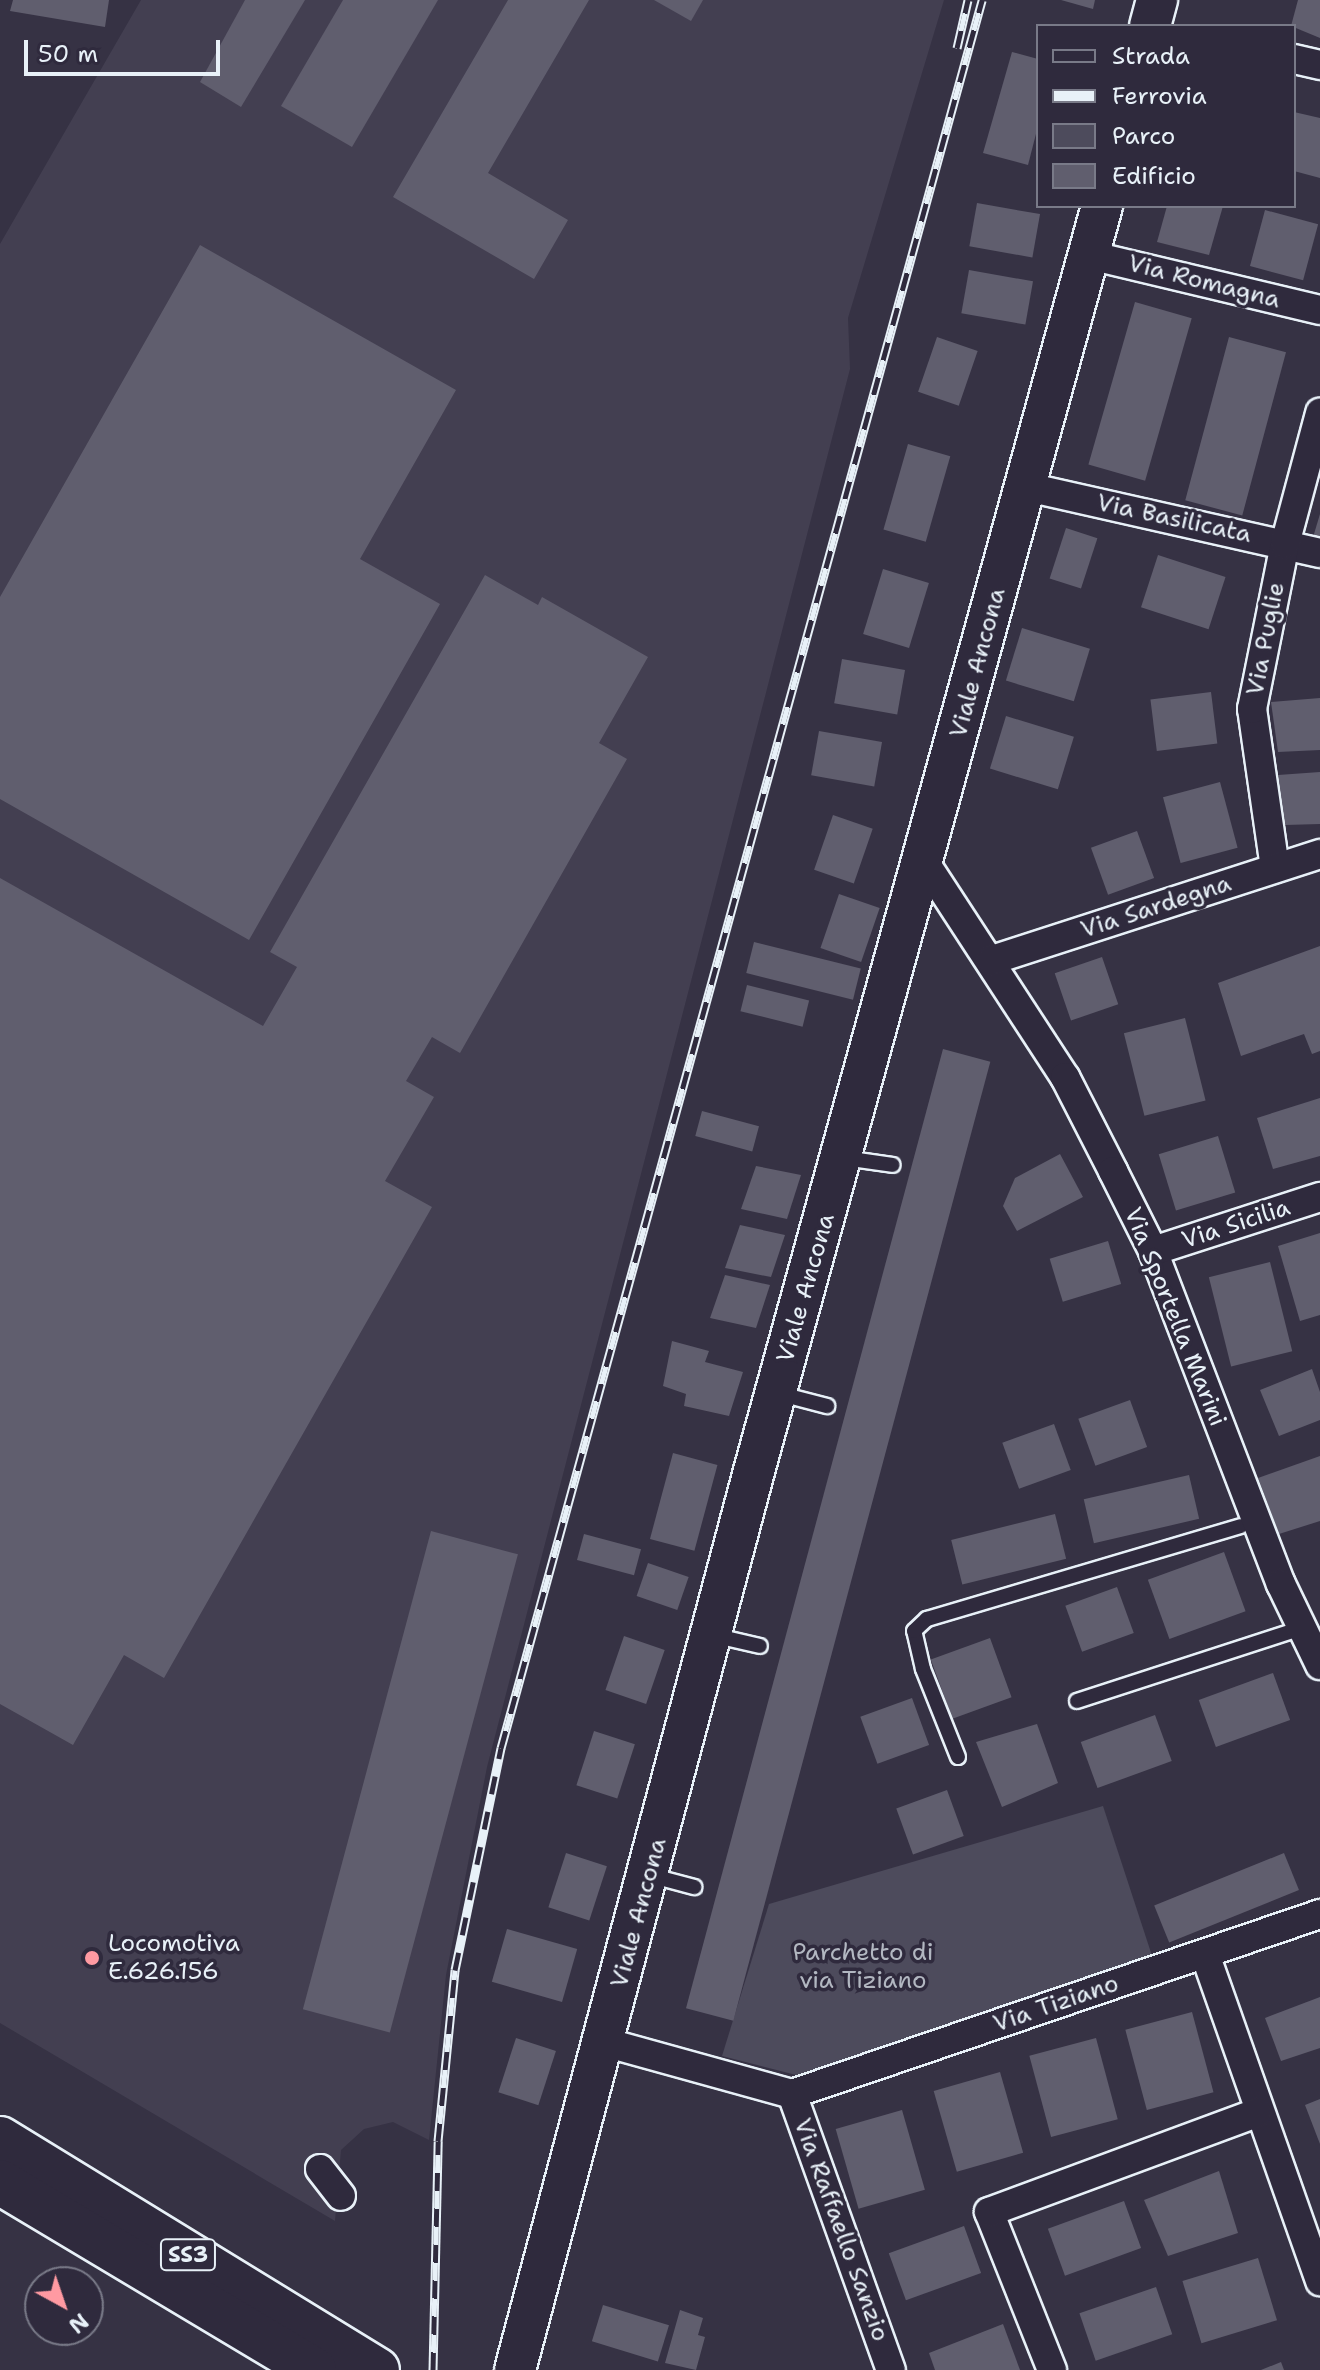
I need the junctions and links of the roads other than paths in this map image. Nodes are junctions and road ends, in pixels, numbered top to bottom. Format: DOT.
graph roads {
  1 [pos="1157,0"];
  2 [pos="1151,24"];
  3 [pos="1296,59"];
  4 [pos="1320,65"];
  5 [pos="1101,208"];
  6 [pos="1089,255"];
  7 [pos="1320,310"];
  8 [pos="1320,413"];
  9 [pos="1027,487"];
  10 [pos="1285,544"];
  11 [pos="1320,553"];
  12 [pos="1320,854"];
  13 [pos="924,861"];
  14 [pos="1275,868"];
  15 [pos="992,960"];
  16 [pos="843,1158"];
  17 [pos="893,1165"];
  18 [pos="1320,1197"];
  19 [pos="1153,1251"];
  20 [pos="776,1393"];
  21 [pos="827,1406"];
  22 [pos="1240,1526"];
  23 [pos="1302,1628"];
  24 [pos="711,1635"];
  25 [pos="760,1646"];
  26 [pos="1320,1665"];
  27 [pos="1077,1701"];
  28 [pos="958,1757"];
  29 [pos="649,1875"];
  30 [pos="694,1887"];
  31 [pos="1320,1914"];
  32 [pos="1205,1954"];
  33 [pos="604,2042"];
  34 [pos="792,2094"];
  35 [pos="1257,2113"];
  36 [pos="0,2139"];
  37 [pos="320,2169"];
  38 [pos="0,2182"];
  39 [pos="341,2196"];
  40 [pos="1320,2281"];
  41 [pos="314,2370"];
  42 [pos="377,2370"];
  43 [pos="515,2370"];
  44 [pos="891,2370"];
  45 [pos="1052,2370"];
  1 -- 2 [label="main road"];
  3 -- 4 [label="street"];
  5 -- 6 [label="main road, Viale Ancona"];
  6 -- 7 [label="street, Via Romagna"];
  6 -- 9 [label="main road, Viale Ancona"];
  8 -- 10 [label="street, Via Puglie"];
  9 -- 10 [label="street, Via Basilicata"];
  9 -- 13 [label="main road, Viale Ancona"];
  10 -- 11 [label="street, Via Basilicata"];
  10 -- 14 [label="street, Via Puglie"];
  12 -- 14 [label="street, Via Sardegna"];
  13 -- 15 [label="street, Via Sportella Marini"];
  13 -- 16 [label="main road, Viale Ancona"];
  14 -- 15 [label="street, Via Sardegna"];
  15 -- 19 [label="street, Via Sportella Marini"];
  16 -- 17 [label="lane"];
  16 -- 20 [label="main road, Viale Ancona"];
  18 -- 19 [label="street, Via Sicilia"];
  19 -- 23 [label="street, Via Sportella Marini"];
  20 -- 21 [label="lane"];
  20 -- 24 [label="main road, Viale Ancona"];
  22 -- 28 [label="lane"];
  23 -- 26 [label="street, Via Sportella Marini"];
  23 -- 27 [label="lane"];
  24 -- 25 [label="lane"];
  24 -- 29 [label="main road, Viale Ancona"];
  29 -- 30 [label="lane"];
  29 -- 33 [label="main road, Viale Ancona"];
  31 -- 32 [label="street, Via Tiziano"];
  32 -- 34 [label="street, Via Tiziano"];
  32 -- 35 [label="street"];
  33 -- 34 [label="street, Via Raffaello Sanzio"];
  33 -- 43 [label="main road, Viale Ancona"];
  34 -- 44 [label="street, Via Raffaello Sanzio"];
  35 -- 40 [label="street"];
  35 -- 45 [label="street"];
  36 -- 42 [label="highway, SS3"];
  37 -- 39 [label="street"];
  38 -- 41 [label="highway, SS3"];
}
